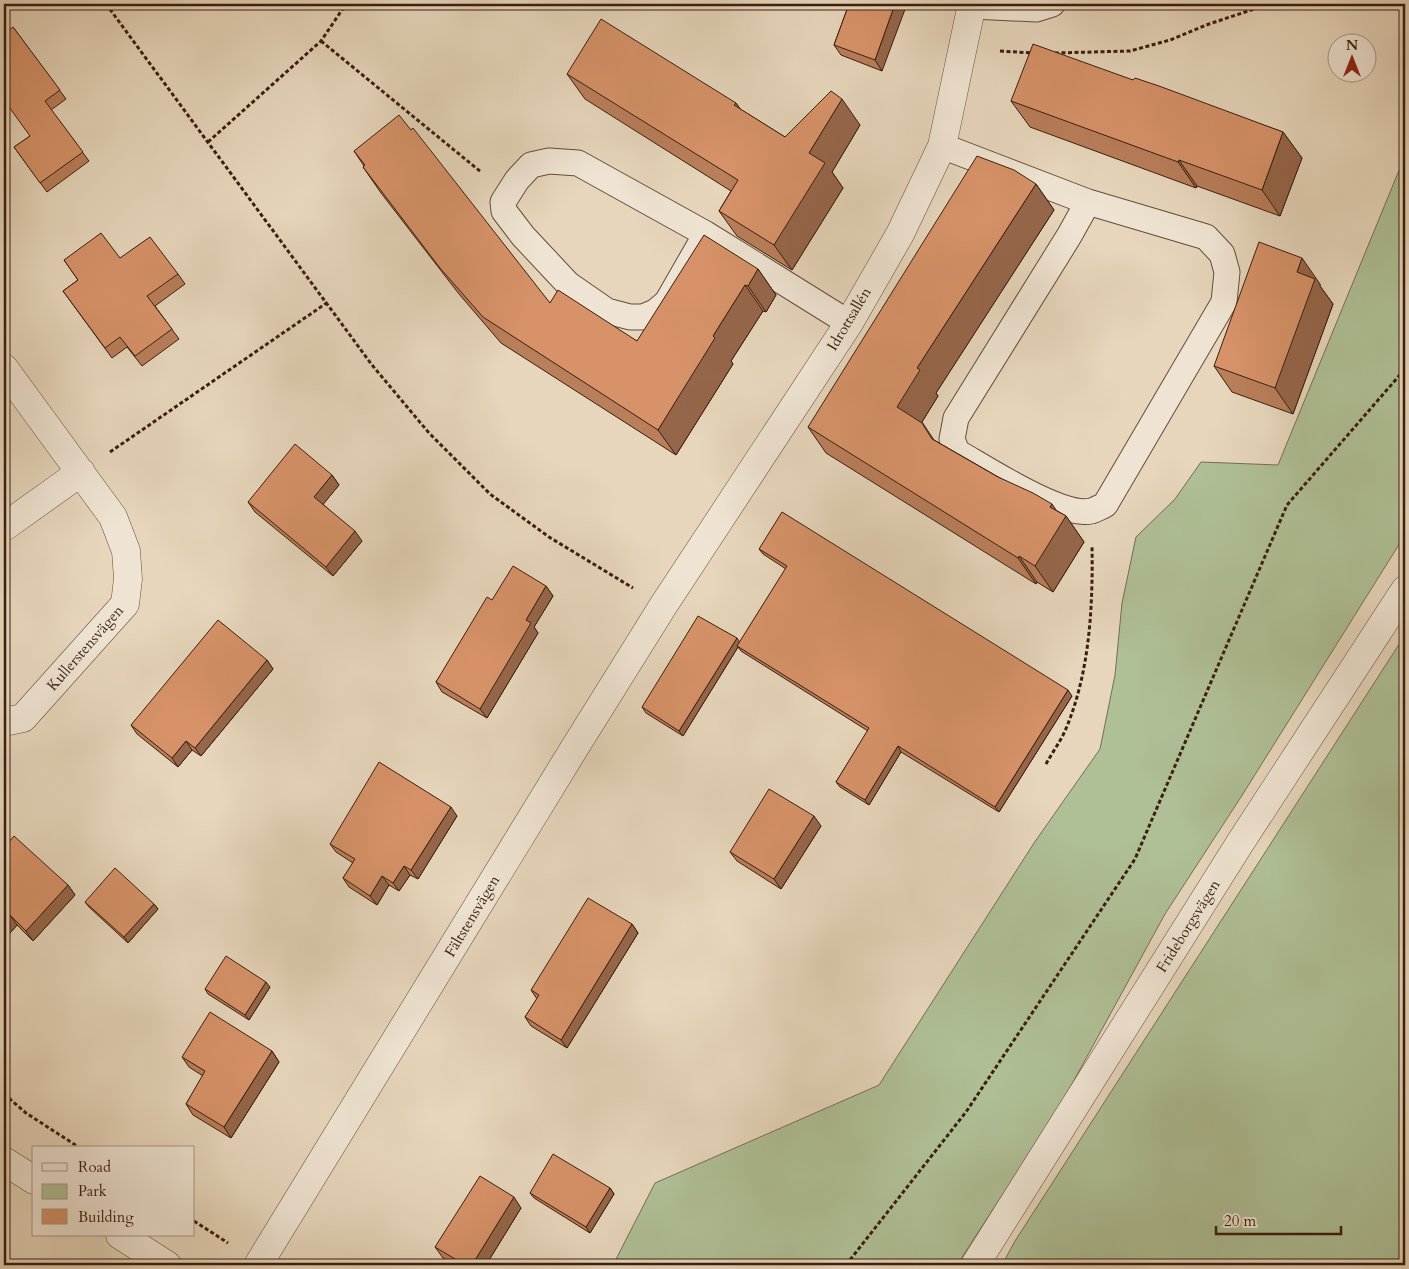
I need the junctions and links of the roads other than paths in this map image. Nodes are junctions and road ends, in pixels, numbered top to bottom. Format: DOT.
graph roads {
  1 [pos="1052,4"];
  2 [pos="972,5"];
  3 [pos="942,146"];
  4 [pos="1088,202"];
  5 [pos="706,234"];
  6 [pos="848,322"];
  7 [pos="4,368"];
  8 [pos="81,472"];
  9 [pos="4,526"];
  10 [pos="1405,590"];
  11 [pos="663,606"];
  12 [pos="4,722"];
  13 [pos="4,1161"];
  14 [pos="32,1179"];
  15 [pos="122,1236"];
  16 [pos="168,1265"];
  17 [pos="258,1265"];
  18 [pos="975,1265"];
  1 -- 2 [label="lane"];
  2 -- 3 [label="street, Idrottsallén"];
  3 -- 4 [label="lane"];
  3 -- 6 [label="street, Idrottsallén"];
  4 -- 4 [label="lane"];
  5 -- 5 [label="lane"];
  5 -- 6 [label="lane"];
  6 -- 11 [label="street, Idrottsallén"];
  7 -- 8 [label="street, Kullerstensvägen"];
  8 -- 9 [label="street"];
  8 -- 12 [label="street, Kullerstensvägen"];
  10 -- 18 [label="street, Frideborgsvägen"];
  11 -- 17 [label="street, Fältstensvägen"];
  13 -- 14 [label="street"];
  15 -- 16 [label="street"];
}
